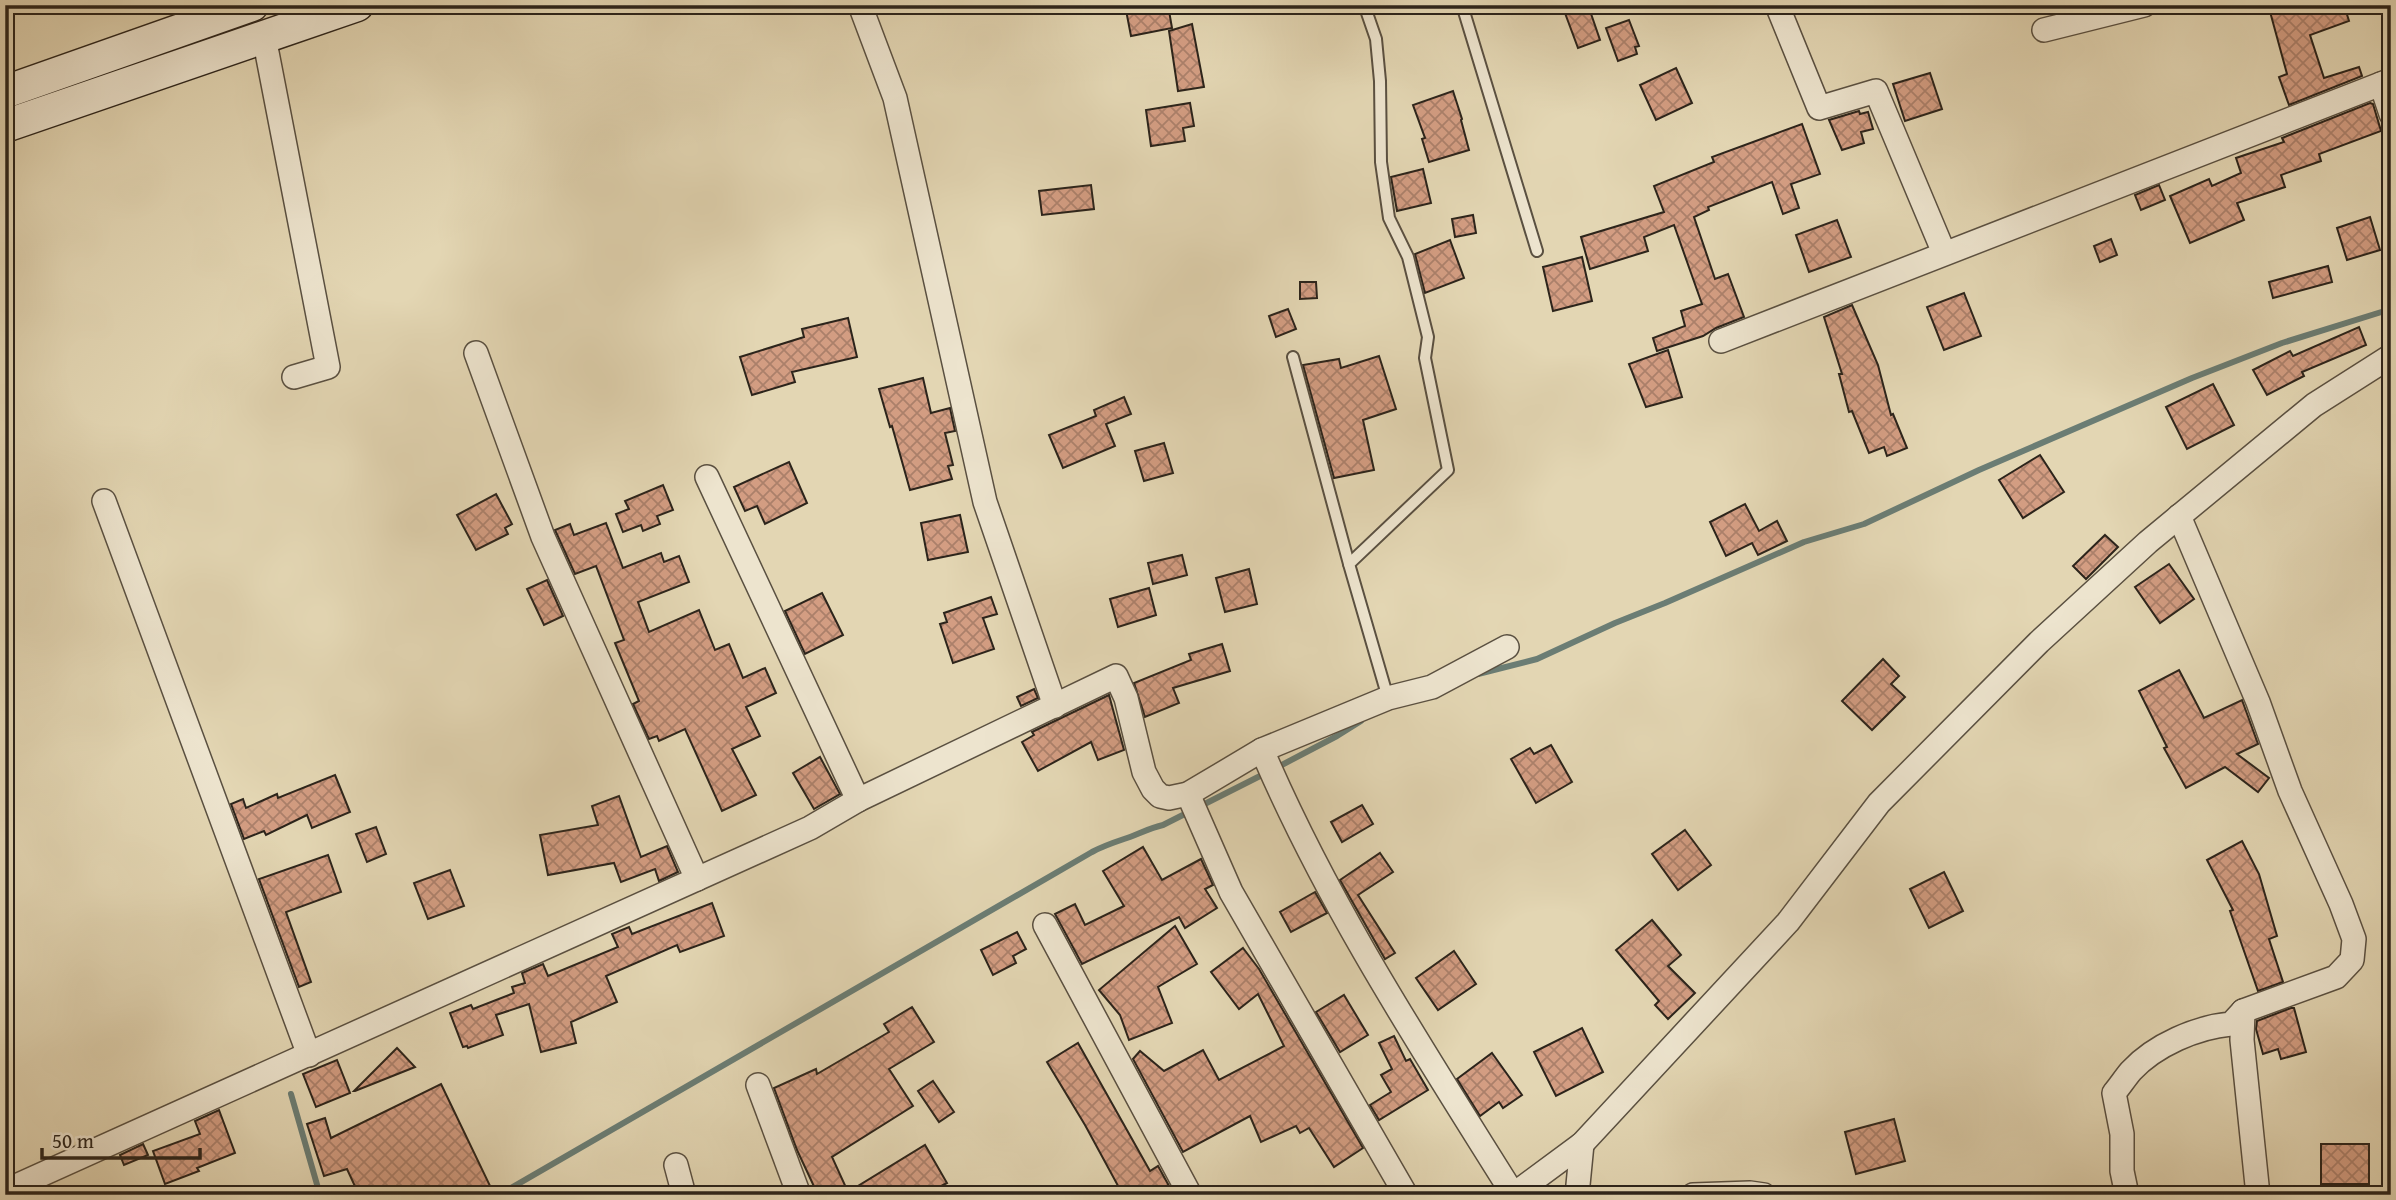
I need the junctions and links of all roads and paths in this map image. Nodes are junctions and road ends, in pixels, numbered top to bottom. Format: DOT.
graph roads {
  1 [pos="251,5"];
  2 [pos="358,5"];
  3 [pos="860,5"];
  4 [pos="1367,5"];
  5 [pos="1462,5"];
  6 [pos="1777,5"];
  7 [pos="2144,5"];
  8 [pos="2044,30"];
  9 [pos="264,37"];
  10 [pos="2386,82"];
  11 [pos="5,92"];
  12 [pos="2391,114"];
  13 [pos="5,126"];
  14 [pos="1537,251"];
  15 [pos="1944,253"];
  16 [pos="1721,341"];
  17 [pos="476,353"];
  18 [pos="2391,356"];
  19 [pos="1293,357"];
  20 [pos="294,377"];
  21 [pos="707,477"];
  22 [pos="104,501"];
  23 [pos="2179,516"];
  24 [pos="1349,564"];
  25 [pos="1507,647"];
  26 [pos="1388,698"];
  27 [pos="1055,706"];
  28 [pos="1262,750"];
  29 [pos="1188,794"];
  30 [pos="858,800"];
  31 [pos="696,879"];
  32 [pos="1045,925"];
  33 [pos="2243,1011"];
  34 [pos="309,1055"];
  35 [pos="758,1085"];
  36 [pos="1582,1144"];
  37 [pos="676,1165"];
  38 [pos="5,1191"];
  39 [pos="1513,1194"];
  40 [pos="684,1195"];
  41 [pos="799,1195"];
  42 [pos="1190,1195"];
  43 [pos="1406,1195"];
  44 [pos="1577,1195"];
  45 [pos="1693,1195"];
  46 [pos="1764,1195"];
  47 [pos="2127,1195"];
  48 [pos="2258,1195"];
  1 -- 11 [label="main road"];
  2 -- 9 [label="main road"];
  3 -- 27 [label="street"];
  4 -- 24 [label="lane"];
  5 -- 14 [label="lane"];
  6 -- 15 [label="street"];
  7 -- 8 [label="street"];
  9 -- 13 [label="main road"];
  9 -- 20 [label="street"];
  10 -- 12 [label="street"];
  10 -- 15 [label="street"];
  15 -- 16 [label="street"];
  17 -- 31 [label="street"];
  18 -- 23 [label="street"];
  19 -- 24 [label="lane"];
  21 -- 30 [label="street"];
  22 -- 34 [label="street"];
  23 -- 33 [label="street"];
  23 -- 36 [label="street"];
  24 -- 26 [label="lane"];
  25 -- 26 [label="street"];
  26 -- 28 [label="street"];
  27 -- 29 [label="street"];
  27 -- 30 [label="street"];
  28 -- 29 [label="street"];
  28 -- 39 [label="street"];
  29 -- 43 [label="street"];
  30 -- 31 [label="street"];
  31 -- 34 [label="street"];
  32 -- 42 [label="street"];
  33 -- 47 [label="street"];
  33 -- 48 [label="street"];
  34 -- 38 [label="street"];
  35 -- 41 [label="street"];
  36 -- 39 [label="street"];
  36 -- 44 [label="street"];
  37 -- 40 [label="street"];
  45 -- 46 [label="street"];
}
